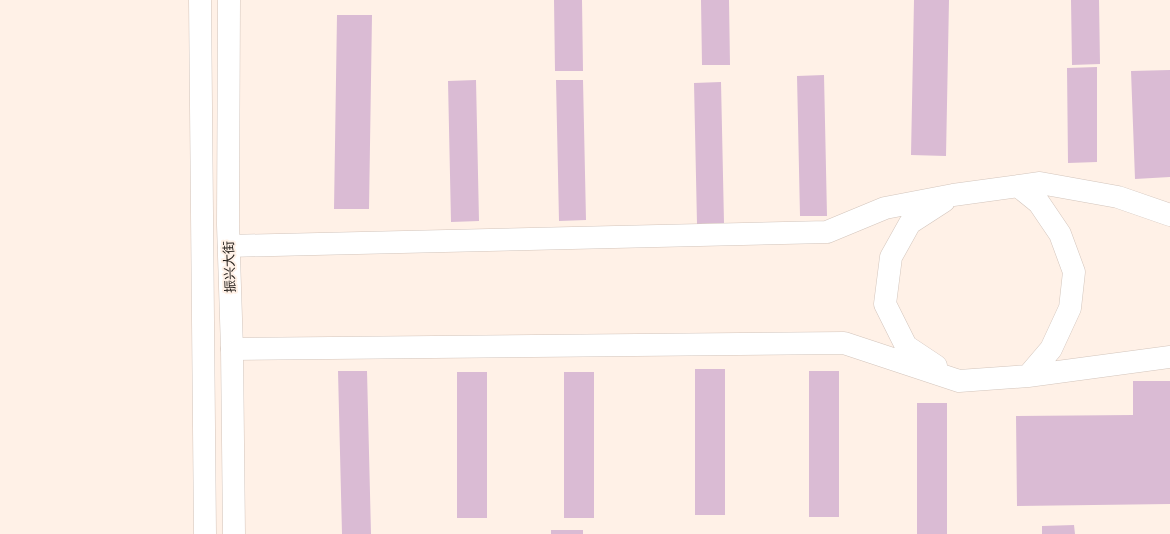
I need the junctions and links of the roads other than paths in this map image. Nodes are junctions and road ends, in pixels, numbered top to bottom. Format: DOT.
graph roads {
  1 [pos="200,0"];
  2 [pos="229,0"];
  3 [pos="1018,186"];
  4 [pos="953,195"];
  5 [pos="1170,215"];
  6 [pos="229,246"];
  7 [pos="232,349"];
  8 [pos="1170,357"];
  9 [pos="1028,376"];
  10 [pos="959,382"];
  11 [pos="205,534"];
  12 [pos="234,534"];
  1 -- 11 [label="street, 振兴大街"];
  2 -- 6 [label="street, 振兴大街"];
  3 -- 4 [label="street"];
  3 -- 5 [label="street"];
  3 -- 9 [label="street"];
  4 -- 6 [label="street"];
  4 -- 10 [label="street"];
  6 -- 7 [label="street, 振兴大街"];
  7 -- 10 [label="street"];
  7 -- 12 [label="street, 振兴大街"];
  8 -- 9 [label="street"];
  9 -- 10 [label="street"];
}
